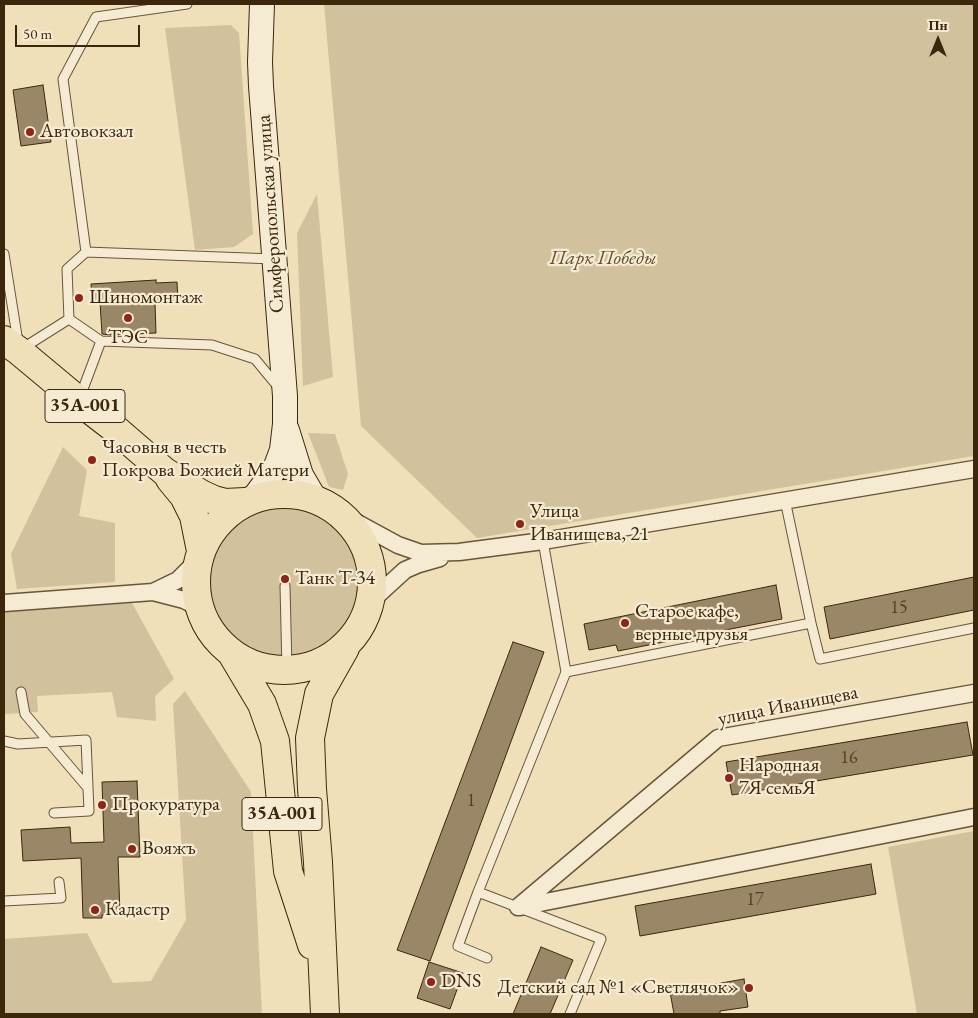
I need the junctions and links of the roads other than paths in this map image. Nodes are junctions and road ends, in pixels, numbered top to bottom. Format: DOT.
graph roads {
  1 [pos="187,4"];
  2 [pos="262,4"];
  3 [pos="86,252"];
  4 [pos="4,254"];
  5 [pos="274,259"];
  6 [pos="69,319"];
  7 [pos="101,340"];
  8 [pos="12,345"];
  9 [pos="285,396"];
  10 [pos="79,401"];
  11 [pos="285,424"];
  12 [pos="974,469"];
  13 [pos="165,472"];
  14 [pos="315,499"];
  15 [pos="785,500"];
  16 [pos="249,501"];
  17 [pos="340,514"];
  18 [pos="543,541"];
  19 [pos="459,552"];
  20 [pos="199,555"];
  21 [pos="285,586"];
  22 [pos="153,592"];
  23 [pos="370,602"];
  24 [pos="4,603"];
  25 [pos="202,616"];
  26 [pos="810,623"];
  27 [pos="974,628"];
  28 [pos="346,644"];
  29 [pos="230,652"];
  30 [pos="287,670"];
  31 [pos="566,672"];
  32 [pos="21,692"];
  33 [pos="974,693"];
  34 [pos="4,741"];
  35 [pos="49,742"];
  36 [pos="88,788"];
  37 [pos="54,813"];
  38 [pos="974,817"];
  39 [pos="59,882"];
  40 [pos="478,892"];
  41 [pos="4,901"];
  42 [pos="518,907"];
  43 [pos="487,958"];
  44 [pos="322,982"];
  45 [pos="324,1014"];
  46 [pos="570,1014"];
  1 -- 3 [label="lane"];
  2 -- 5 [label="main road, Симферопольская улица"];
  3 -- 5 [label="lane"];
  3 -- 6 [label="lane"];
  4 -- 8 [label="lane"];
  5 -- 9 [label="main road, Симферопольская улица"];
  6 -- 7 [label="lane"];
  6 -- 8 [label="lane"];
  7 -- 9 [label="lane"];
  7 -- 10 [label="lane"];
  8 -- 10 [label="highway, 35А-001"];
  9 -- 11 [label="main road, Симферопольская улица"];
  10 -- 13 [label="highway, 35А-001"];
  11 -- 14 [label="main road, Симферопольская улица"];
  11 -- 16 [label="main road, Симферопольская улица"];
  12 -- 15 [label="street"];
  13 -- 16 [label="highway, 35А-001"];
  13 -- 20 [label="highway, 35А-001"];
  14 -- 16 [label="highway, 35А-001"];
  14 -- 17 [label="highway, 35А-001"];
  15 -- 18 [label="street"];
  15 -- 26 [label="lane"];
  16 -- 20 [label="highway, 35А-001"];
  17 -- 19 [label="street"];
  17 -- 23 [label="highway, 35А-001"];
  18 -- 19 [label="street"];
  18 -- 31 [label="lane"];
  19 -- 23 [label="street"];
  20 -- 22 [label="street"];
  20 -- 25 [label="highway, 35А-001"];
  21 -- 30 [label="lane"];
  22 -- 24 [label="street"];
  22 -- 25 [label="street"];
  23 -- 28 [label="highway, 35А-001"];
  25 -- 29 [label="highway, 35А-001"];
  26 -- 27 [label="lane"];
  26 -- 31 [label="lane"];
  28 -- 30 [label="highway, 35А-001"];
  28 -- 44 [label="highway, 35А-001"];
  29 -- 30 [label="highway, 35А-001"];
  29 -- 44 [label="highway, 35А-001"];
  31 -- 40 [label="lane"];
  32 -- 35 [label="lane"];
  33 -- 42 [label="street, улица Иванищева"];
  34 -- 35 [label="lane"];
  35 -- 36 [label="lane"];
  35 -- 36 [label="lane"];
  36 -- 37 [label="lane"];
  38 -- 42 [label="street"];
  39 -- 41 [label="lane"];
  40 -- 42 [label="lane"];
  40 -- 43 [label="lane"];
  42 -- 46 [label="lane"];
  44 -- 45 [label="highway, 35А-001"];
}
